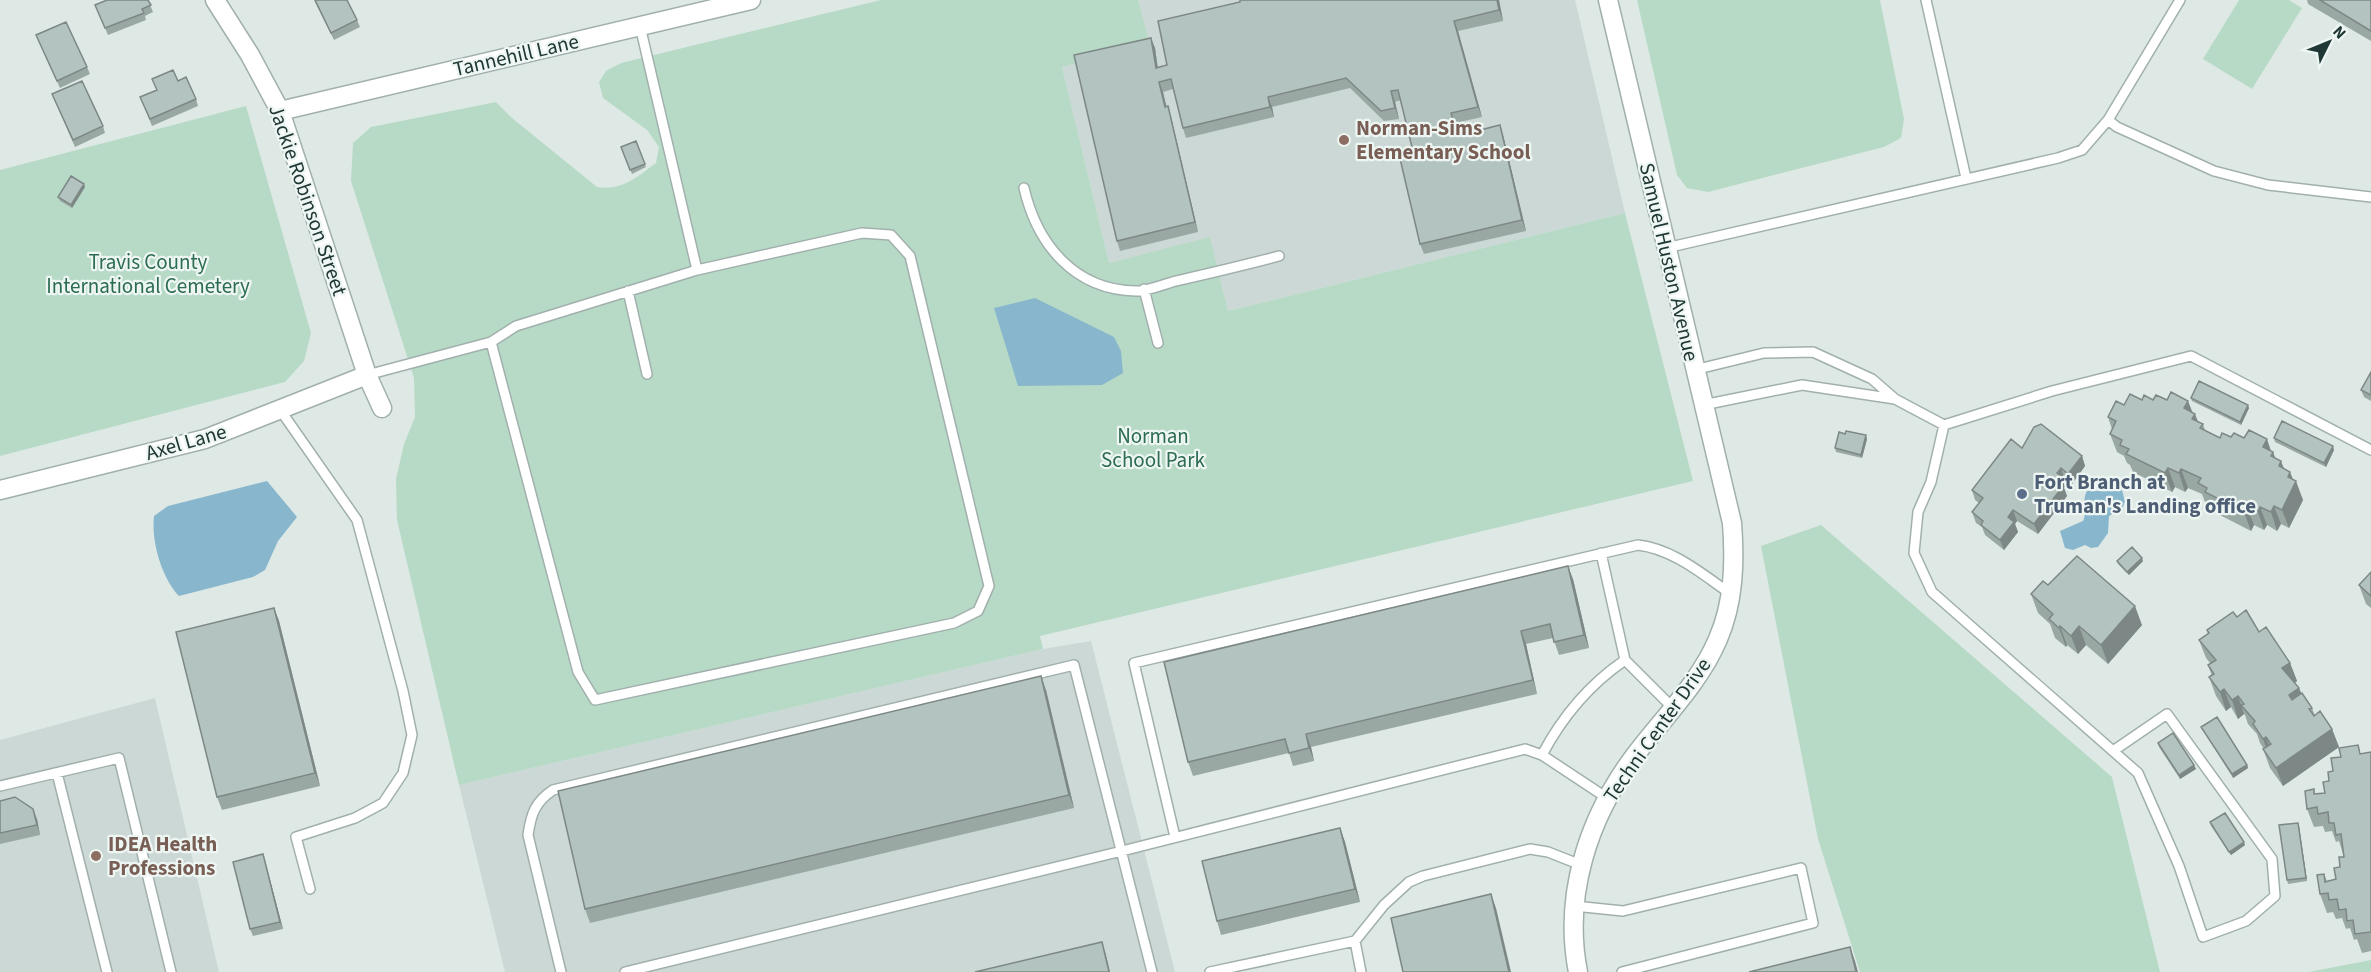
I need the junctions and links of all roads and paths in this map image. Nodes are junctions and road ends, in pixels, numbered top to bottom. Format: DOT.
graph roads {
  1 [pos="215,0"];
  2 [pos="751,0"];
  3 [pos="1608,0"];
  4 [pos="1926,0"];
  5 [pos="2180,0"];
  6 [pos="640,26"];
  7 [pos="280,111"];
  8 [pos="2108,120"];
  9 [pos="1966,178"];
  10 [pos="1024,188"];
  11 [pos="2371,197"];
  12 [pos="1666,248"];
  13 [pos="1279,256"];
  14 [pos="697,270"];
  15 [pos="1144,289"];
  16 [pos="628,291"];
  17 [pos="491,342"];
  18 [pos="1158,344"];
  19 [pos="1694,370"];
  20 [pos="647,374"];
  21 [pos="367,375"];
  22 [pos="1894,399"];
  23 [pos="1703,405"];
  24 [pos="382,408"];
  25 [pos="281,411"];
  26 [pos="1944,425"];
  27 [pos="2371,450"];
  28 [pos="0,490"];
  29 [pos="1731,523"];
  30 [pos="1601,553"];
  31 [pos="1731,594"];
  32 [pos="1625,660"];
  33 [pos="1673,708"];
  34 [pos="2113,751"];
  35 [pos="1542,755"];
  36 [pos="57,773"];
  37 [pos="0,786"];
  38 [pos="1607,798"];
  39 [pos="1175,837"];
  40 [pos="1122,851"];
  41 [pos="1581,865"];
  42 [pos="310,889"];
  43 [pos="1574,906"];
  44 [pos="1355,942"];
  45 [pos="107,972"];
  46 [pos="171,972"];
  47 [pos="561,972"];
  48 [pos="625,972"];
  49 [pos="1152,972"];
  50 [pos="1210,972"];
  51 [pos="1361,972"];
  52 [pos="1578,972"];
  53 [pos="1622,972"];
  1 -- 7 [label="street, Jackie Robinson Street"];
  2 -- 6 [label="street, Tannehill Lane"];
  3 -- 12 [label="street, Samuel Huston Avenue"];
  4 -- 9 [label="lane"];
  5 -- 8 [label="lane"];
  6 -- 7 [label="street, Tannehill Lane"];
  6 -- 14 [label="lane"];
  7 -- 21 [label="street, Jackie Robinson Street"];
  8 -- 9 [label="lane"];
  8 -- 11 [label="lane"];
  9 -- 12 [label="lane"];
  10 -- 15 [label="lane"];
  12 -- 19 [label="street, Samuel Huston Avenue"];
  13 -- 15 [label="lane"];
  14 -- 16 [label="lane"];
  14 -- 17 [label="lane"];
  15 -- 18 [label="lane"];
  16 -- 17 [label="lane"];
  16 -- 20 [label="lane"];
  17 -- 21 [label="lane"];
  19 -- 22 [label="lane"];
  19 -- 23 [label="street, Samuel Huston Avenue"];
  21 -- 24 [label="street, Jackie Robinson Street"];
  21 -- 25 [label="street, Axel Lane"];
  22 -- 23 [label="lane"];
  22 -- 26 [label="lane"];
  23 -- 29 [label="street, Samuel Huston Avenue"];
  25 -- 28 [label="street, Axel Lane"];
  25 -- 42 [label="lane"];
  26 -- 27 [label="lane"];
  26 -- 34 [label="lane"];
  29 -- 31 [label="street, Techni Center Drive"];
  30 -- 31 [label="lane"];
  30 -- 32 [label="lane"];
  30 -- 39 [label="lane"];
  31 -- 33 [label="street, Techni Center Drive"];
  32 -- 33 [label="lane"];
  32 -- 35 [label="lane"];
  33 -- 38 [label="street, Techni Center Drive"];
  34 -- 34 [label="lane"];
  35 -- 38 [label="lane"];
  35 -- 39 [label="lane"];
  36 -- 37 [label="lane"];
  36 -- 45 [label="lane"];
  36 -- 46 [label="lane"];
  38 -- 41 [label="street, Techni Center Drive"];
  39 -- 40 [label="lane"];
  40 -- 47 [label="lane"];
  40 -- 48 [label="lane"];
  40 -- 49 [label="lane"];
  41 -- 43 [label="street, Techni Center Drive"];
  41 -- 44 [label="lane"];
  43 -- 52 [label="street, Techni Center Drive"];
  43 -- 53 [label="lane"];
  44 -- 50 [label="lane"];
  44 -- 51 [label="lane"];
}
